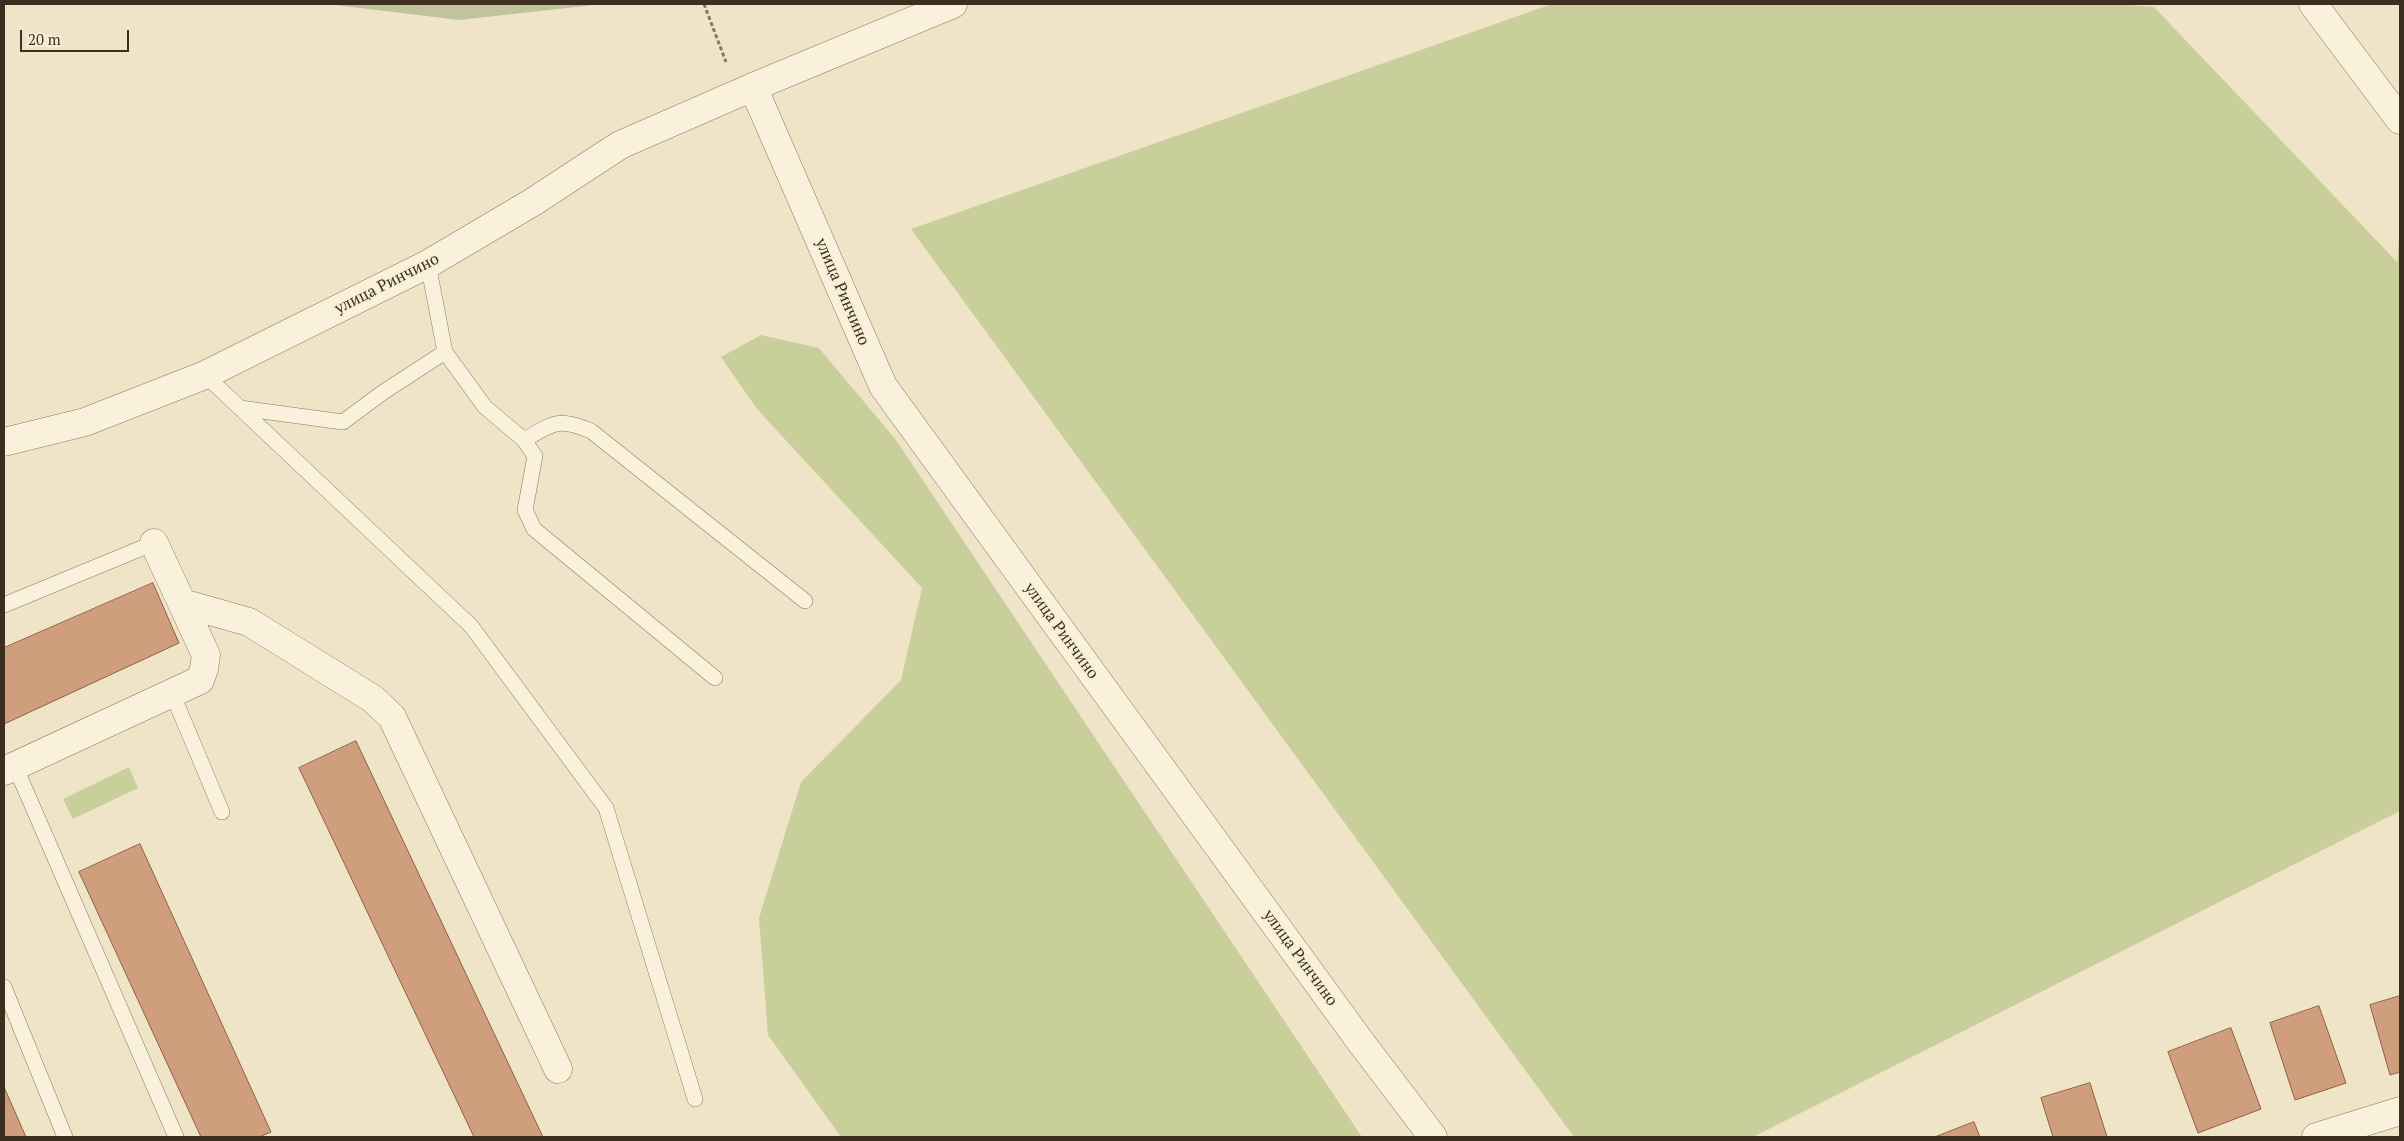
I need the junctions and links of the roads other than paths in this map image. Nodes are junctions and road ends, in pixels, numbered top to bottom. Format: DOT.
graph roads {
  1 [pos="953,4"];
  2 [pos="2313,4"];
  3 [pos="753,87"];
  4 [pos="2400,120"];
  5 [pos="428,264"];
  6 [pos="445,352"];
  7 [pos="205,375"];
  8 [pos="240,408"];
  9 [pos="524,440"];
  10 [pos="4,442"];
  11 [pos="154,543"];
  12 [pos="805,601"];
  13 [pos="182,603"];
  14 [pos="4,605"];
  15 [pos="716,678"];
  16 [pos="172,694"];
  17 [pos="10,769"];
  18 [pos="222,812"];
  19 [pos="4,987"];
  20 [pos="558,1069"];
  21 [pos="695,1099"];
  22 [pos="2400,1111"];
  23 [pos="64,1137"];
  24 [pos="176,1137"];
  25 [pos="1433,1137"];
  26 [pos="2316,1137"];
  1 -- 3 [label="street, улица Ринчино"];
  2 -- 4 [label="street"];
  3 -- 5 [label="street, улица Ринчино"];
  3 -- 25 [label="street, улица Ринчино"];
  5 -- 6 [label="lane"];
  5 -- 7 [label="street, улица Ринчино"];
  6 -- 8 [label="lane"];
  6 -- 9 [label="lane"];
  7 -- 8 [label="lane"];
  7 -- 10 [label="street, улица Ринчино"];
  8 -- 21 [label="lane"];
  9 -- 12 [label="lane"];
  9 -- 15 [label="lane"];
  11 -- 13 [label="street"];
  11 -- 14 [label="lane"];
  13 -- 16 [label="street"];
  13 -- 20 [label="street"];
  16 -- 17 [label="street"];
  16 -- 18 [label="lane"];
  17 -- 24 [label="lane"];
  19 -- 23 [label="lane"];
  22 -- 26 [label="street"];
}
